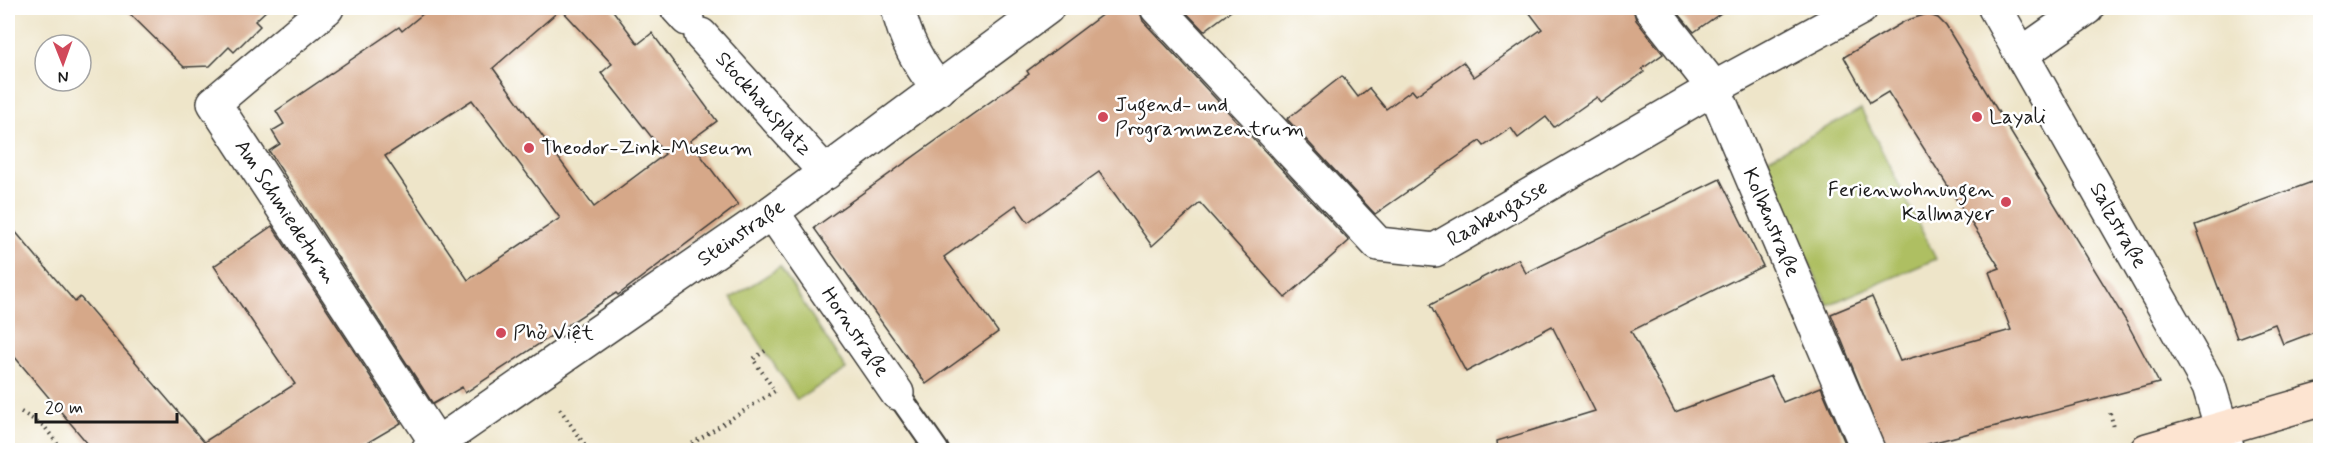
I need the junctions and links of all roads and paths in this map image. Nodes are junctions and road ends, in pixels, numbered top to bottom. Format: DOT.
graph roads {
  1 [pos="327,8"];
  2 [pos="898,8"];
  3 [pos="1047,8"];
  4 [pos="1157,8"];
  5 [pos="1651,8"];
  6 [pos="1861,8"];
  7 [pos="1995,8"];
  8 [pos="2087,8"];
  9 [pos="688,20"];
  10 [pos="2023,53"];
  11 [pos="1714,88"];
  12 [pos="939,89"];
  13 [pos="826,173"];
  14 [pos="772,212"];
  15 [pos="765,351"];
  16 [pos="537,376"];
  17 [pos="897,393"];
  18 [pos="2320,400"];
  19 [pos="21,412"];
  20 [pos="2225,440"];
  21 [pos="433,448"];
  22 [pos="62,450"];
  23 [pos="588,450"];
  24 [pos="682,450"];
  25 [pos="937,450"];
  26 [pos="1868,450"];
  27 [pos="2147,450"];
  1 -- 21 [label="street, Am Schmiedeturm"];
  2 -- 12 [label="street"];
  3 -- 12 [label="street, Steinstraße"];
  4 -- 11 [label="street, Raabengasse"];
  5 -- 11 [label="street, Kolbenstraße"];
  6 -- 11 [label="street, Raabengasse"];
  7 -- 10 [label="street, Salzstraße"];
  8 -- 10 [label="street"];
  9 -- 13 [label="street, Stockhausplatz"];
  10 -- 20 [label="street, Salzstraße"];
  11 -- 26 [label="street, Kolbenstraße"];
  12 -- 13 [label="street, Steinstraße"];
  13 -- 14 [label="street, Steinstraße"];
  14 -- 16 [label="street, Steinstraße"];
  14 -- 17 [label="street, Hornstraße"];
  15 -- 24 [label="path"];
  16 -- 21 [label="street, Steinstraße"];
  16 -- 23 [label="path"];
  17 -- 25 [label="lane, Hornstraße"];
  18 -- 20 [label="main road"];
  19 -- 22 [label="path"];
  20 -- 27 [label="main road"];
}
